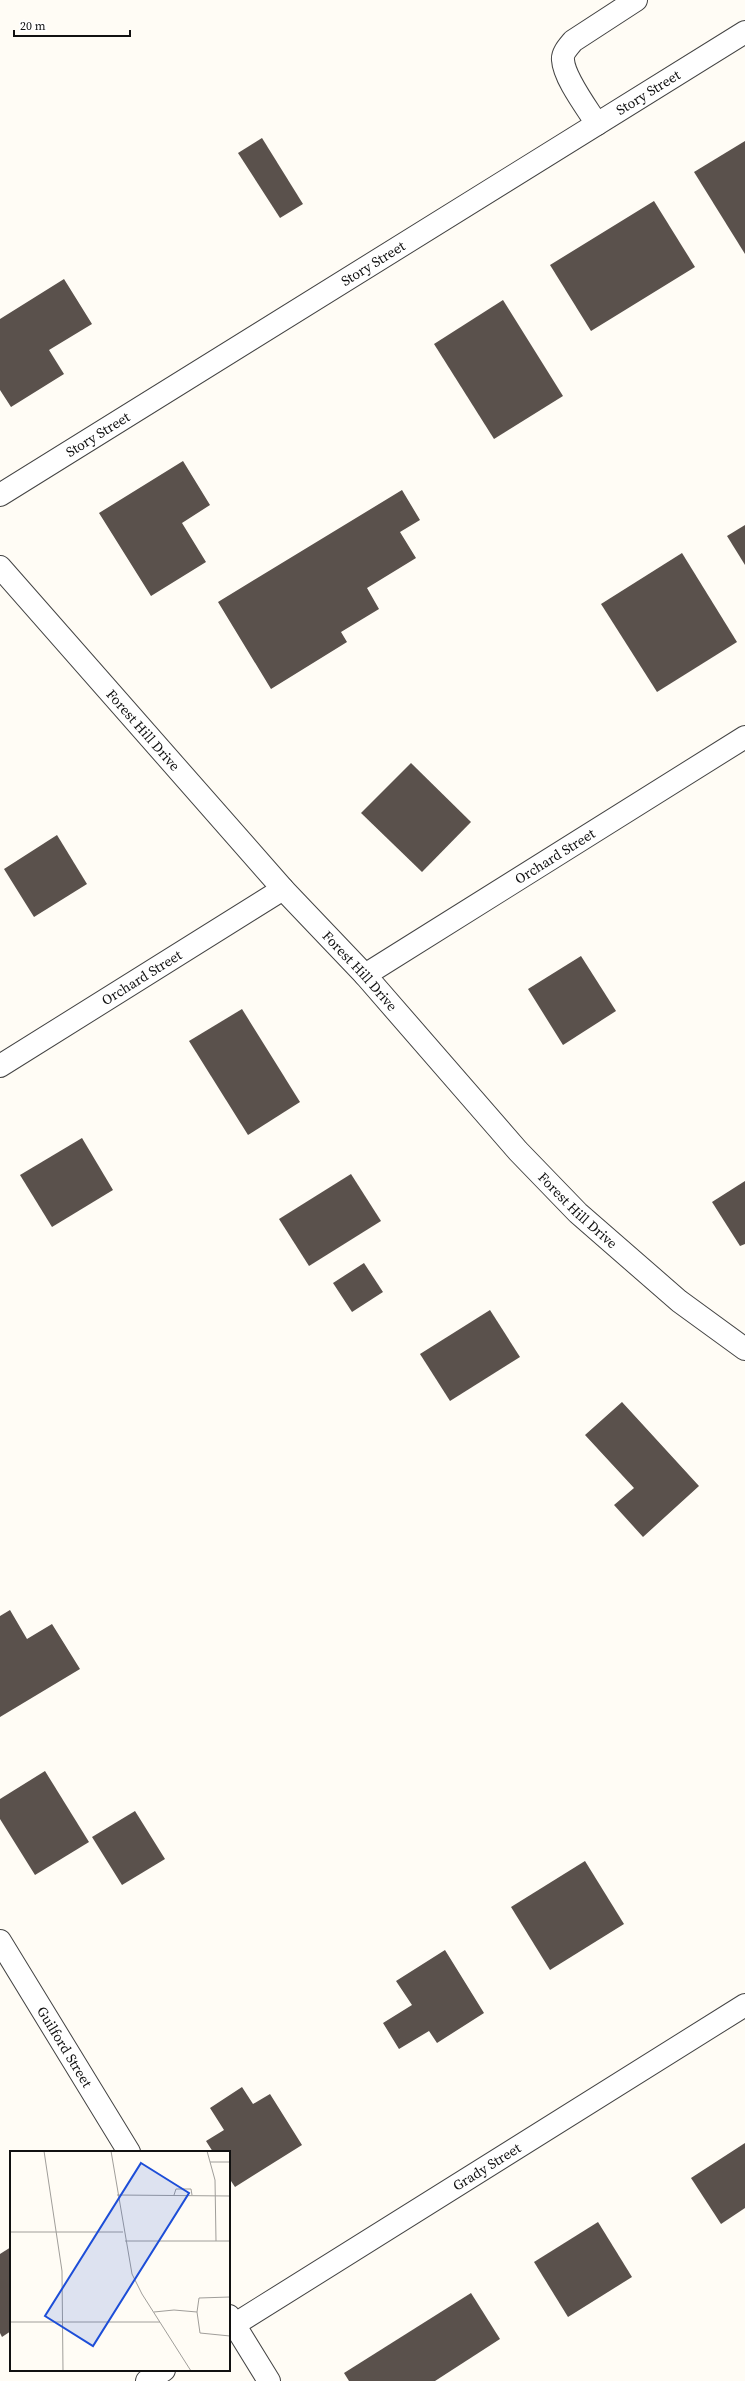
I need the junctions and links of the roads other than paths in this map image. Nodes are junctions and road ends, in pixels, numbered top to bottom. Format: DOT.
graph roads {
  1 [pos="636,0"];
  2 [pos="745,32"];
  3 [pos="597,124"];
  4 [pos="0,495"];
  5 [pos="0,567"];
  6 [pos="745,738"];
  7 [pos="283,889"];
  8 [pos="365,975"];
  9 [pos="0,1066"];
  10 [pos="745,1349"];
  11 [pos="0,1941"];
  12 [pos="745,2006"];
  13 [pos="128,2151"];
  14 [pos="231,2323"];
  15 [pos="163,2371"];
  16 [pos="148,2381"];
  17 [pos="269,2381"];
  1 -- 3 [label="street"];
  2 -- 3 [label="street, Story Street"];
  3 -- 4 [label="street, Story Street"];
  5 -- 7 [label="street, Forest Hill Drive"];
  6 -- 8 [label="street, Orchard Street"];
  7 -- 8 [label="street, Forest Hill Drive"];
  7 -- 9 [label="street, Orchard Street"];
  8 -- 10 [label="street, Forest Hill Drive"];
  11 -- 13 [label="street, Guilford Street"];
  12 -- 14 [label="street, Grady Street"];
  14 -- 17 [label="street"];
  15 -- 16 [label="street"];
}
